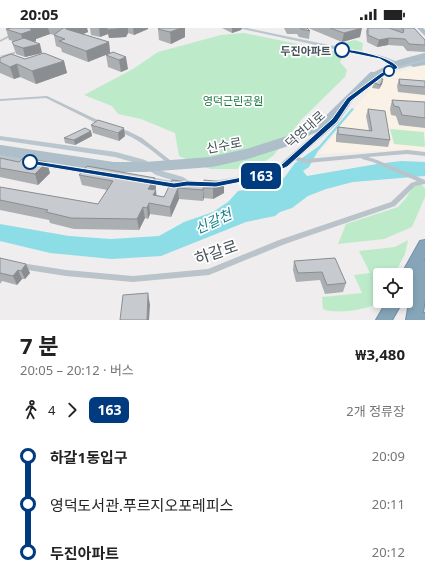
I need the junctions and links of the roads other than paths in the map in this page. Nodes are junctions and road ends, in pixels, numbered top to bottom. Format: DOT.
graph roads {
  1 [pos="240,28"];
  2 [pos="420,28"];
  3 [pos="18,33"];
  4 [pos="425,34"];
  5 [pos="0,41"];
  6 [pos="14,53"];
  7 [pos="425,55"];
  8 [pos="382,58"];
  9 [pos="3,59"];
  10 [pos="425,62"];
  11 [pos="410,65"];
  12 [pos="396,68"];
  13 [pos="0,100"];
  14 [pos="0,138"];
  15 [pos="0,145"];
  16 [pos="0,150"];
  17 [pos="425,154"];
  18 [pos="359,156"];
  19 [pos="0,157"];
  20 [pos="292,158"];
  21 [pos="176,167"];
  22 [pos="425,182"];
  23 [pos="194,184"];
  24 [pos="425,245"];
  25 [pos="13,264"];
  26 [pos="425,266"];
  27 [pos="413,268"];
  28 [pos="390,308"];
  29 [pos="384,320"];
  30 [pos="414,320"];
  1 -- 8 [label="street"];
  2 -- 4 [label="main road"];
  3 -- 5 [label="street"];
  6 -- 9 [label="street"];
  7 -- 15 [label="main road, 신수로, bridge"];
  7 -- 16 [label="main road, 신수로, bridge"];
  8 -- 11 [label="street"];
  8 -- 12 [label="street"];
  10 -- 11 [label="main road"];
  11 -- 12 [label="street, 덕영대로"];
  12 -- 20 [label="street, 덕영대로"];
  13 -- 21 [label="street"];
  14 -- 23 [label="street, 덕영대로"];
  17 -- 18 [label="street"];
  18 -- 20 [label="street"];
  18 -- 22 [label="street"];
  19 -- 23 [label="street, 덕영대로"];
  20 -- 23 [label="street, 덕영대로"];
  22 -- 25 [label="street, 하갈로"];
  24 -- 27 [label="highway"];
  26 -- 30 [label="highway"];
  28 -- 29 [label="highway"];
}
